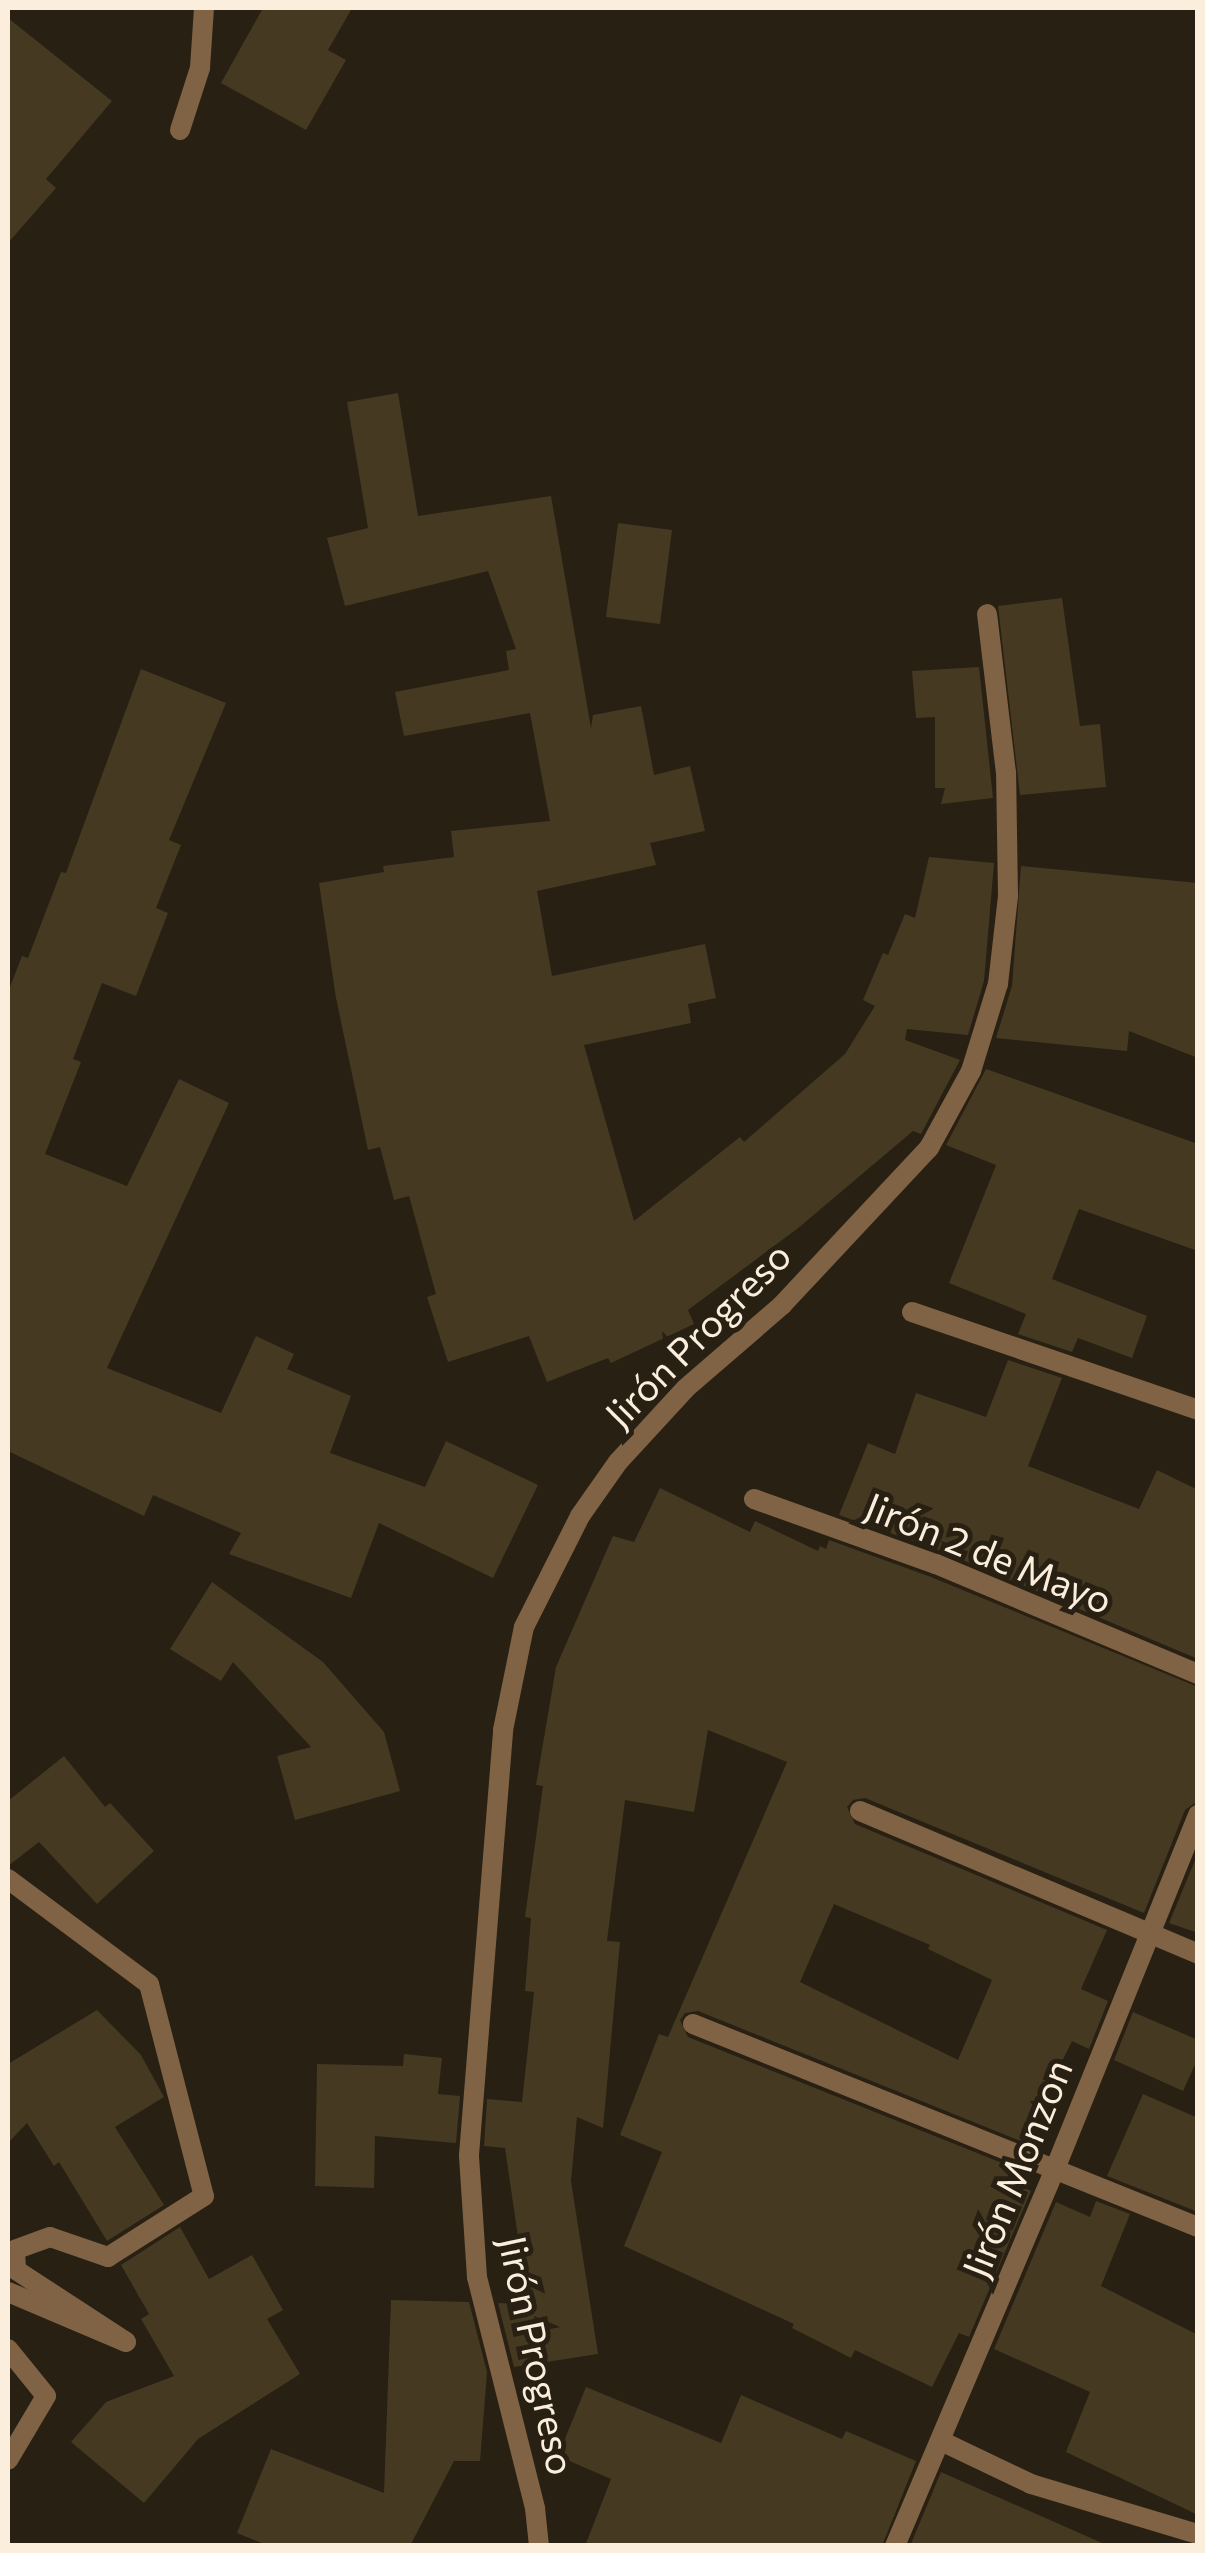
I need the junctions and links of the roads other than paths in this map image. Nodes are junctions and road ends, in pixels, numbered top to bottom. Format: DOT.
graph roads {
  1 [pos="204,8"];
  2 [pos="180,130"];
  3 [pos="988,614"];
  4 [pos="912,1312"];
  5 [pos="1198,1410"];
  6 [pos="754,1500"];
  7 [pos="1198,1674"];
  8 [pos="860,1812"];
  9 [pos="1198,1815"];
  10 [pos="8,1879"];
  11 [pos="1150,1934"];
  12 [pos="1198,1954"];
  13 [pos="693,2024"];
  14 [pos="1054,2170"];
  15 [pos="1198,2226"];
  16 [pos="8,2292"];
  17 [pos="8,2349"];
  18 [pos="941,2441"];
  19 [pos="8,2460"];
  20 [pos="1198,2534"];
  21 [pos="539,2546"];
  22 [pos="894,2546"];
  1 -- 2 [label="street"];
  3 -- 21 [label="street, Jirón Progreso"];
  4 -- 5 [label="street"];
  6 -- 7 [label="street, Jirón 2 de Mayo"];
  8 -- 11 [label="street"];
  9 -- 11 [label="street, Jirón Monzon"];
  10 -- 16 [label="street"];
  11 -- 12 [label="street"];
  11 -- 14 [label="street, Jirón Monzon"];
  13 -- 14 [label="street"];
  14 -- 15 [label="street"];
  14 -- 18 [label="street, Jirón Monzon"];
  17 -- 19 [label="street"];
  18 -- 20 [label="street"];
  18 -- 22 [label="street, Jirón Monzon"];
}
